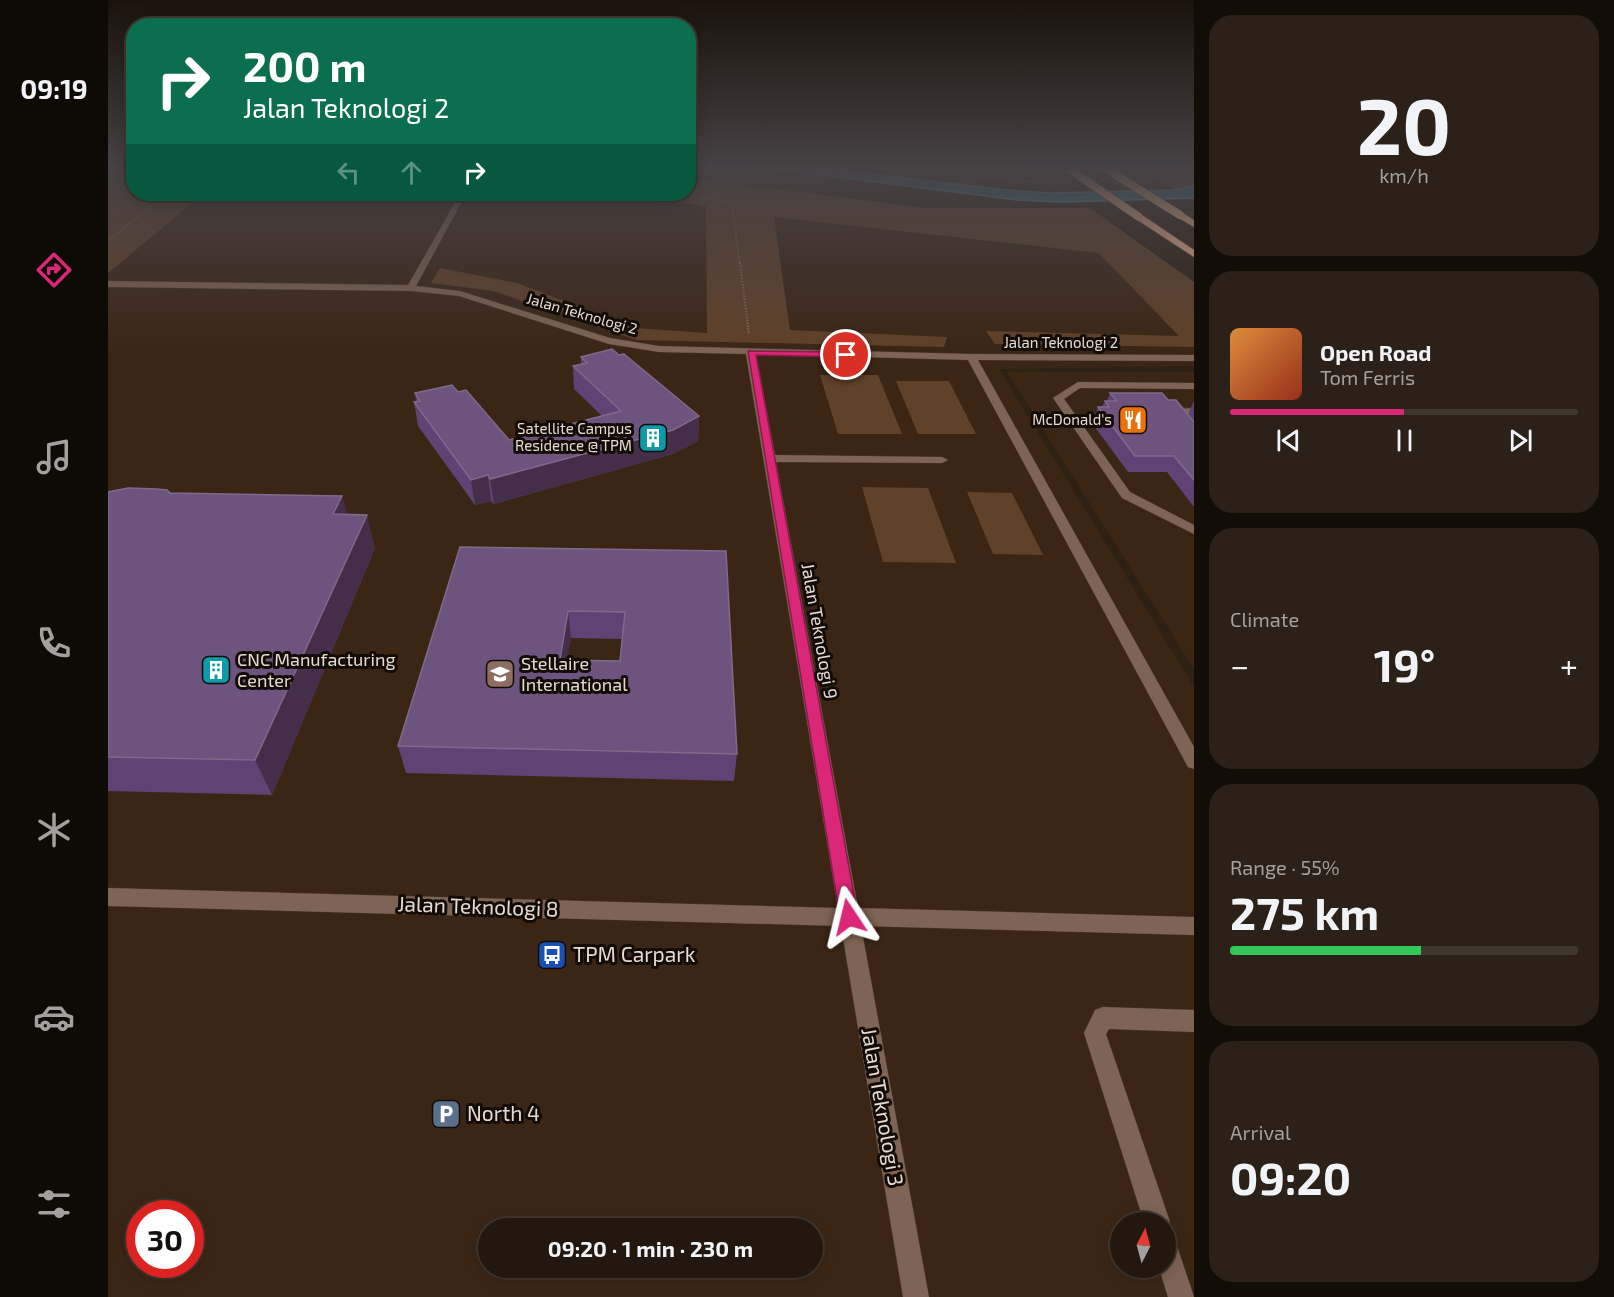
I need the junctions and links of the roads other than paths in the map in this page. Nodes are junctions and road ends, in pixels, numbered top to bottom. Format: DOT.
graph roads {
  1 [pos="443,230"];
  2 [pos="1158,230"];
  3 [pos="1194,254"];
  4 [pos="108,284"];
  5 [pos="411,288"];
  6 [pos="751,352"];
  7 [pos="971,357"];
  8 [pos="1194,358"];
  9 [pos="1194,386"];
  10 [pos="1194,411"];
  11 [pos="1194,437"];
  12 [pos="769,458"];
  13 [pos="942,460"];
  14 [pos="1194,530"];
  15 [pos="1194,762"];
  16 [pos="108,897"];
  17 [pos="849,917"];
  18 [pos="1194,926"];
  19 [pos="1194,1021"];
  20 [pos="1154,1212"];
  21 [pos="1175,1278"];
  22 [pos="916,1297"];
  23 [pos="1181,1297"];
  1 -- 5 [label="street"];
  2 -- 3 [label="highway, bridge"];
  4 -- 5 [label="street, Jalan Teknologi 2"];
  5 -- 6 [label="street, Jalan Teknologi 2"];
  6 -- 7 [label="street, Jalan Teknologi 2"];
  6 -- 12 [label="street, Jalan Teknologi 9"];
  7 -- 8 [label="street, Jalan Teknologi 2"];
  7 -- 15 [label="street"];
  9 -- 14 [label="street"];
  10 -- 11 [label="street"];
  12 -- 13 [label="street"];
  12 -- 17 [label="street, Jalan Teknologi 9"];
  16 -- 17 [label="street, Jalan Teknologi 8"];
  17 -- 18 [label="street, Jalan Teknologi 8"];
  17 -- 22 [label="street, Jalan Teknologi 3"];
  19 -- 20 [label="street"];
  21 -- 23 [label="street"];
}
